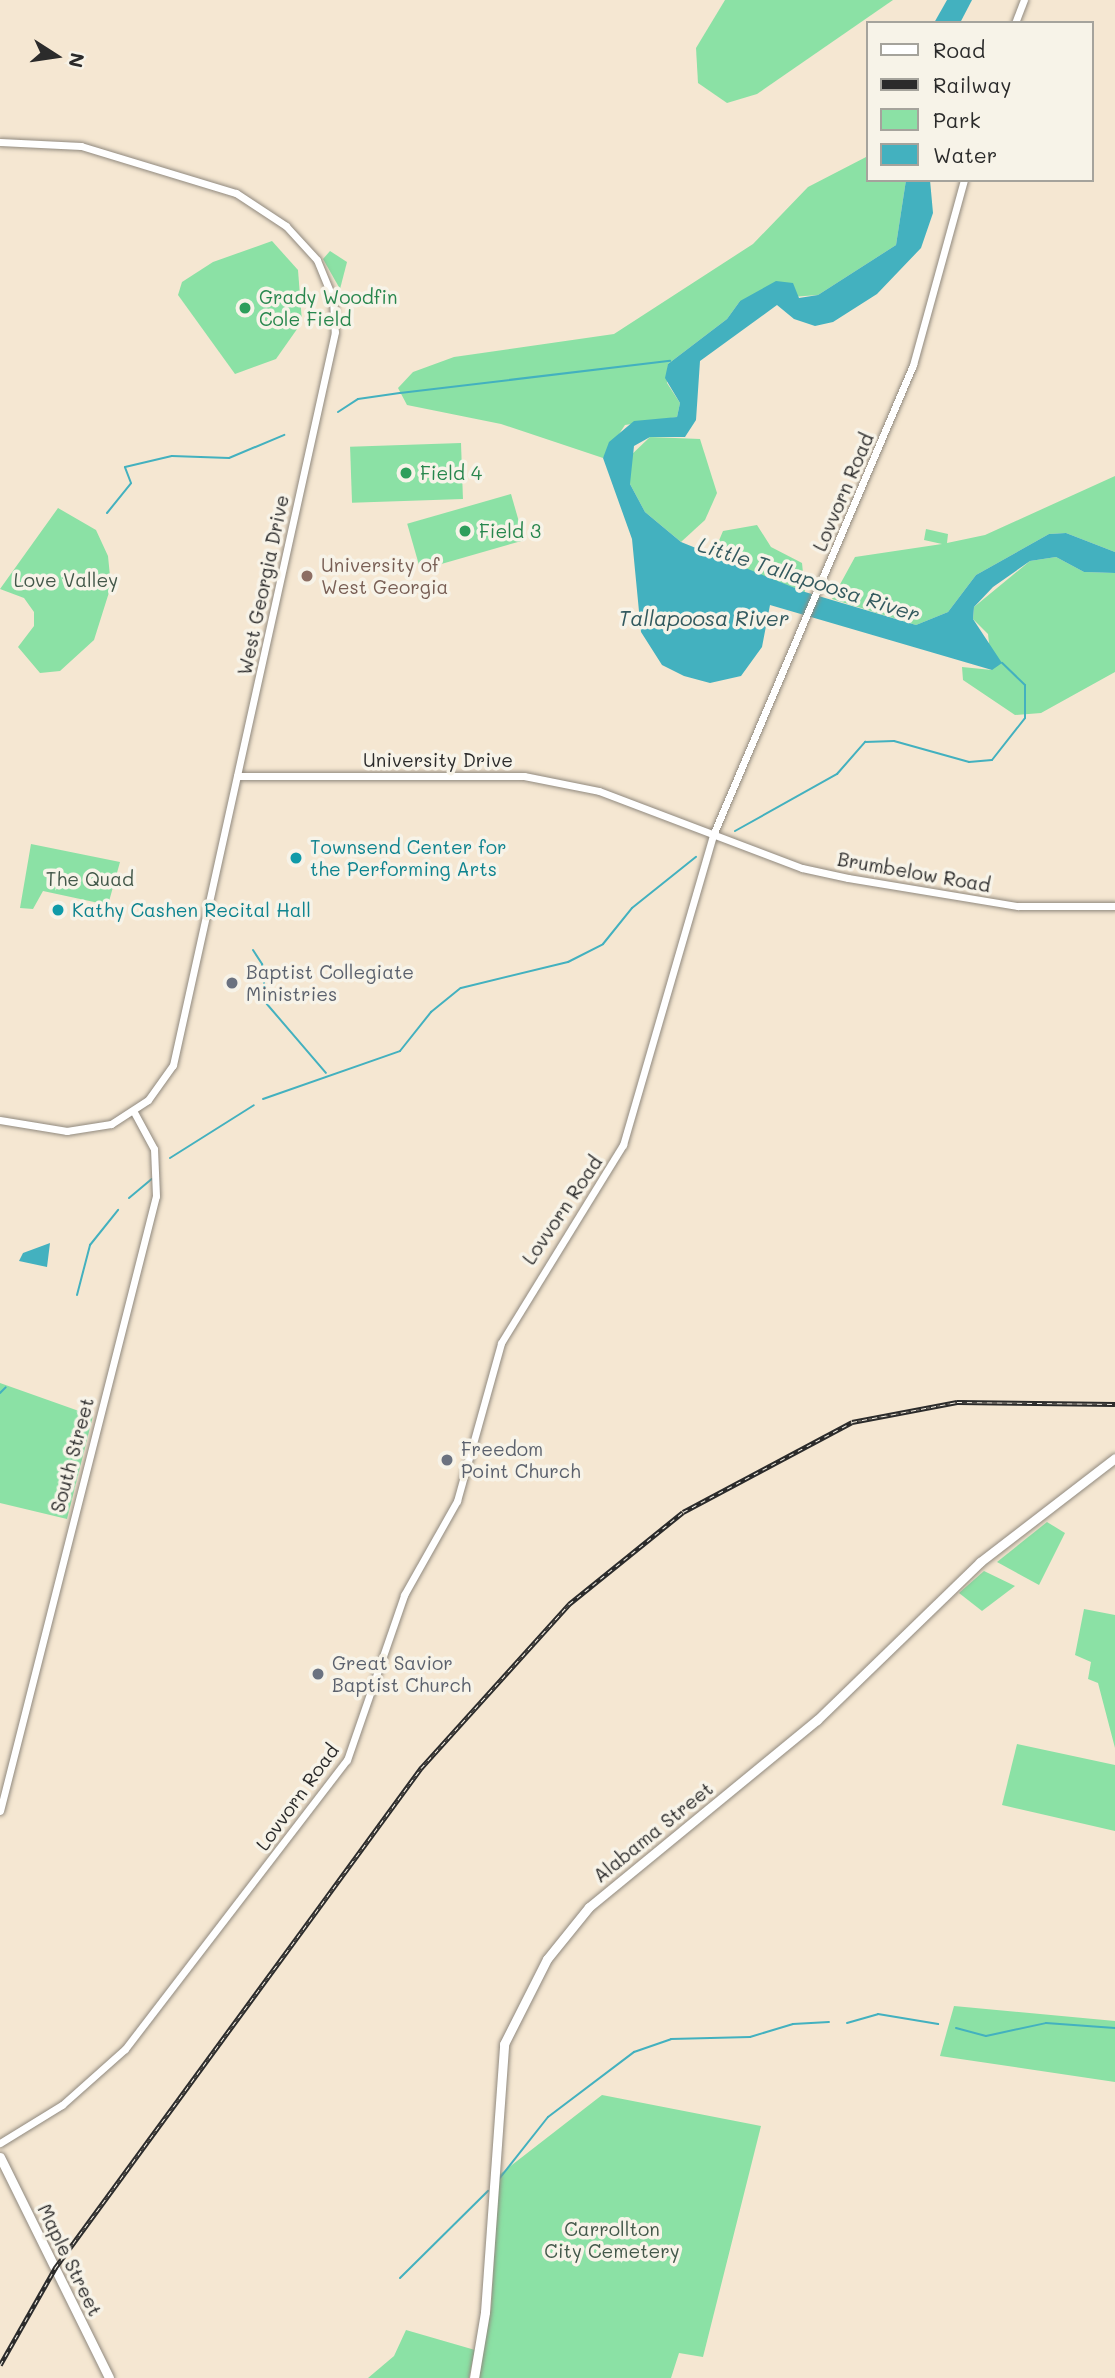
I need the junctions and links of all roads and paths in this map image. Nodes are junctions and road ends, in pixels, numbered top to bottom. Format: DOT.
graph roads {
  1 [pos="1024,0"];
  2 [pos="1016,21"];
  3 [pos="0,142"];
  4 [pos="963,182"];
  5 [pos="237,776"];
  6 [pos="713,835"];
  7 [pos="1115,906"];
  8 [pos="134,1112"];
  9 [pos="0,1119"];
  10 [pos="1115,1458"];
  11 [pos="0,1811"];
  12 [pos="0,2143"];
  13 [pos="0,2157"];
  14 [pos="109,2378"];
  15 [pos="474,2378"];
  1 -- 2 [label="street"];
  3 -- 5 [label="street, West Georgia Drive"];
  4 -- 6 [label="street, Lovvorn Road"];
  5 -- 6 [label="street, University Drive"];
  5 -- 8 [label="street, West Georgia Drive"];
  6 -- 7 [label="street, Brumbelow Road"];
  6 -- 12 [label="street, Lovvorn Road"];
  8 -- 9 [label="street, West Georgia Drive"];
  8 -- 11 [label="street, South Street"];
  10 -- 15 [label="main road, Alabama Street"];
  13 -- 14 [label="main road, Maple Street"];
}
